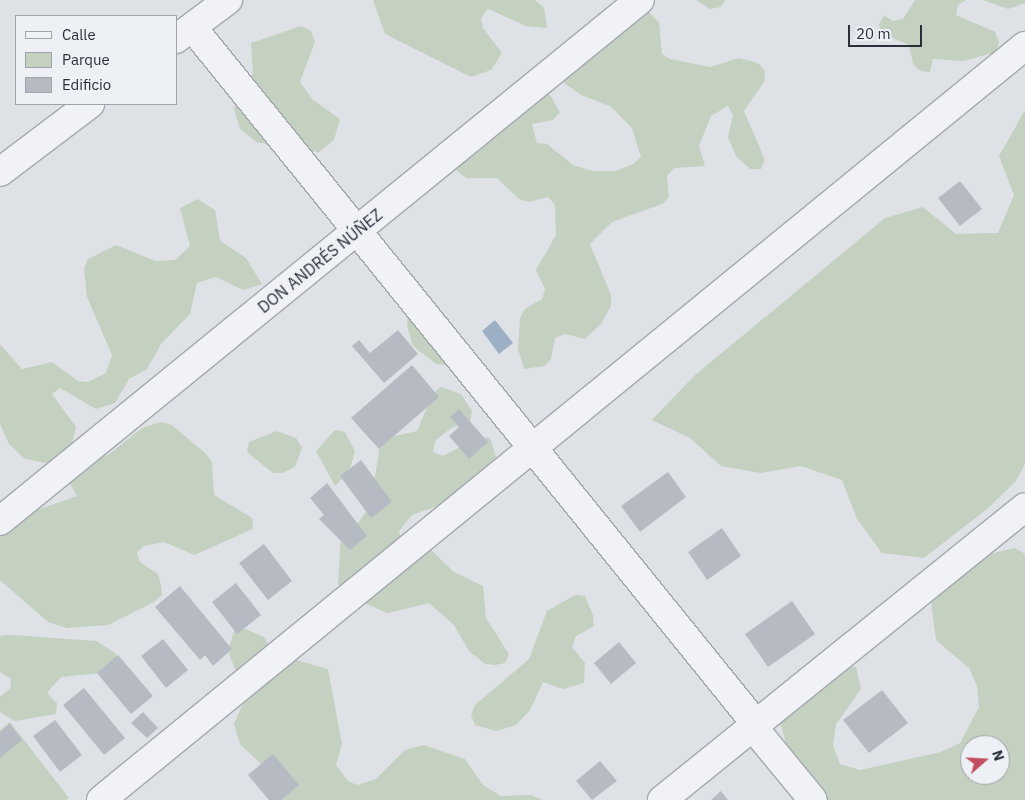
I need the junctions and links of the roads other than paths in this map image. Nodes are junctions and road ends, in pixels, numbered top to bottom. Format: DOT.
graph roads {
  1 [pos="228,0"];
  2 [pos="640,0"];
  3 [pos="184,33"];
  4 [pos="1025,46"];
  5 [pos="89,105"];
  6 [pos="0,172"];
  7 [pos="357,231"];
  8 [pos="533,448"];
  9 [pos="1025,507"];
  10 [pos="0,521"];
  11 [pos="754,726"];
  12 [pos="101,800"];
  13 [pos="662,800"];
  14 [pos="813,800"];
  1 -- 3 [label="street"];
  2 -- 7 [label="street, DON ANDRÉS NÚÑEZ"];
  3 -- 7 [label="street"];
  4 -- 8 [label="street"];
  5 -- 6 [label="street"];
  7 -- 8 [label="street"];
  7 -- 10 [label="street, DON ANDRÉS NÚÑEZ"];
  8 -- 11 [label="street"];
  8 -- 12 [label="street"];
  9 -- 11 [label="street"];
  11 -- 13 [label="street"];
  11 -- 14 [label="street"];
}
